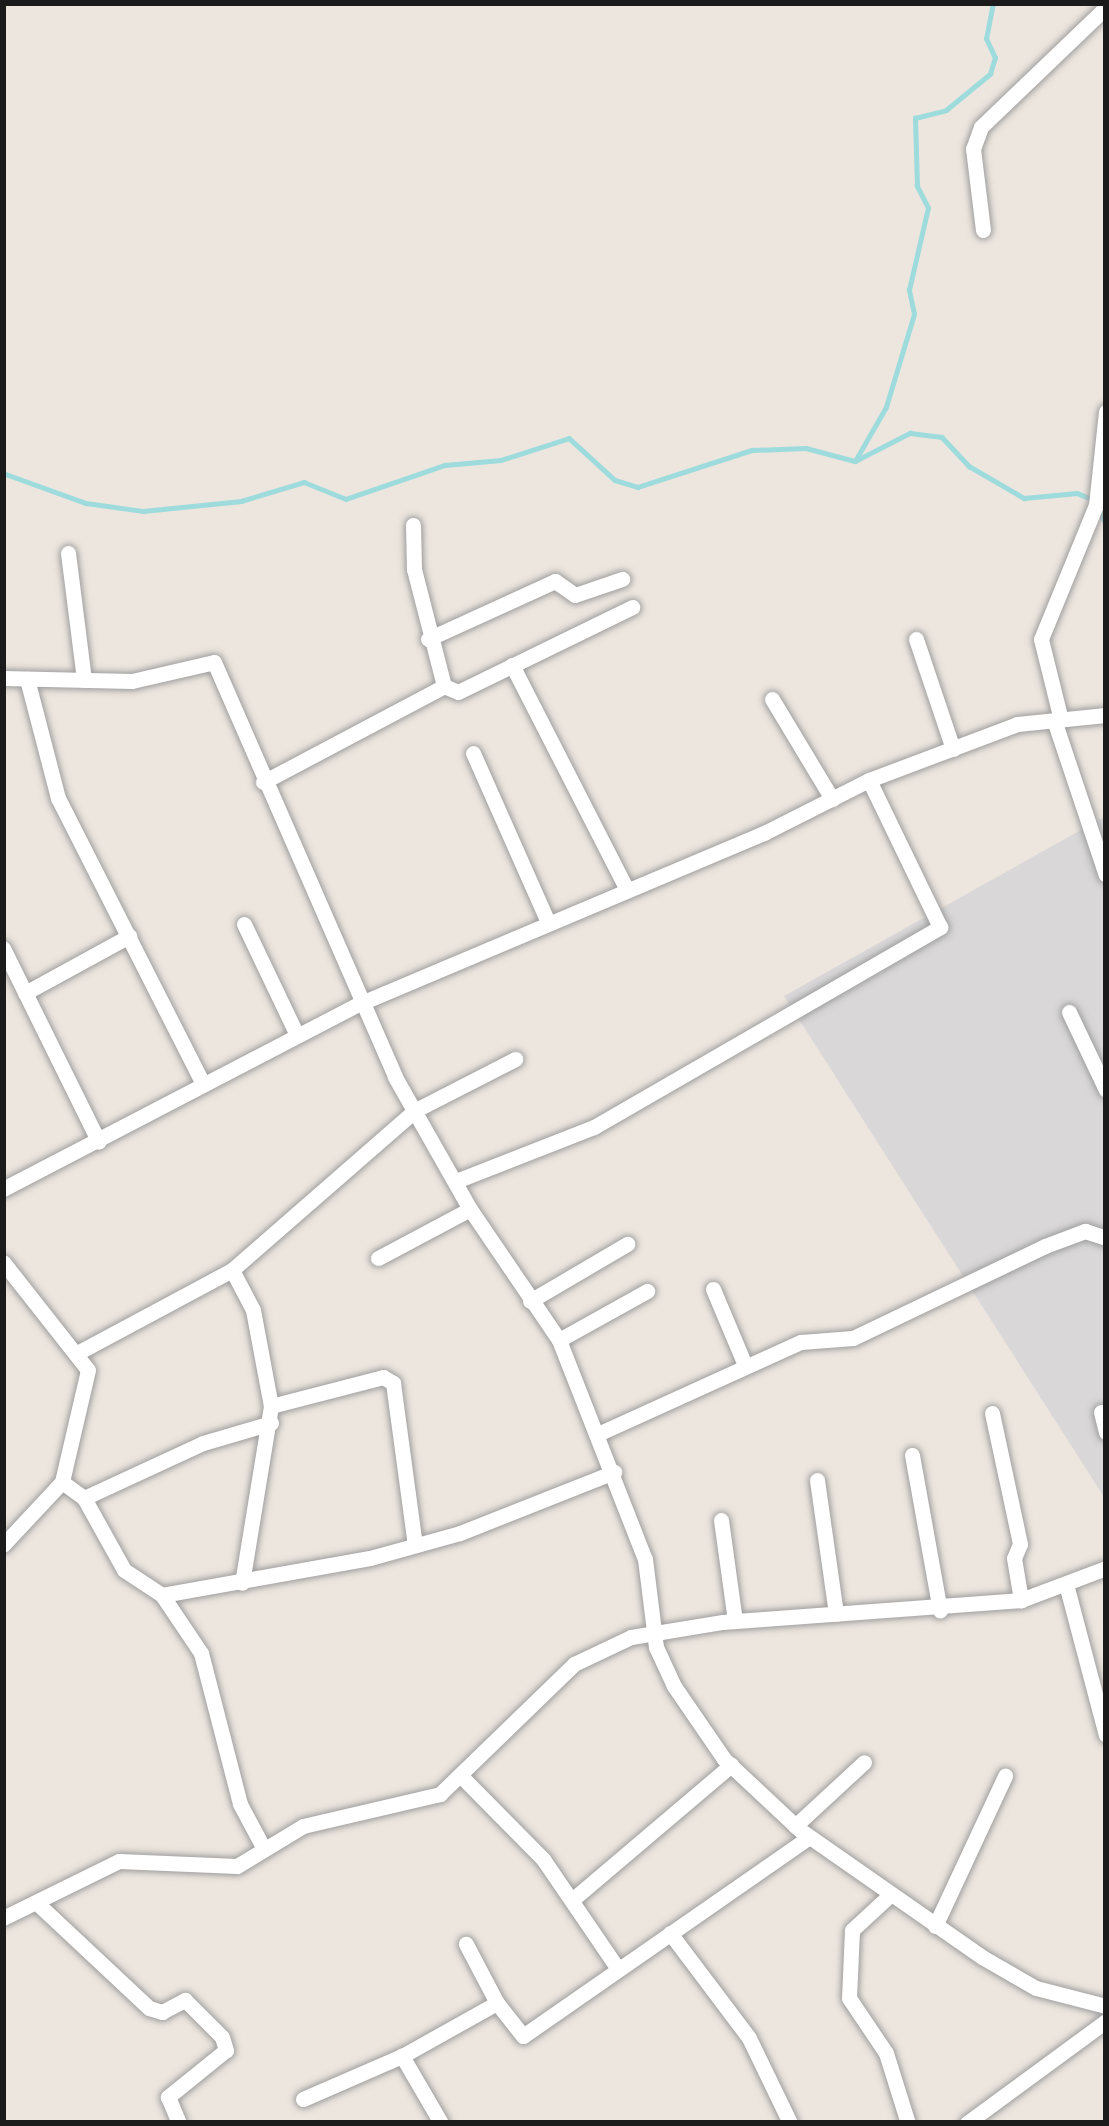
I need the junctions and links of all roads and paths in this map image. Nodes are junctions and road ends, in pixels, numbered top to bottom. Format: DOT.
graph roads {
  1 [pos="1106,7"];
  2 [pos="983,230"];
  3 [pos="1106,412"];
  4 [pos="413,525"];
  5 [pos="68,553"];
  6 [pos="622,579"];
  7 [pos="632,607"];
  8 [pos="428,639"];
  9 [pos="916,639"];
  10 [pos="512,665"];
  11 [pos="3,679"];
  12 [pos="27,680"];
  13 [pos="84,680"];
  14 [pos="444,686"];
  15 [pos="772,700"];
  16 [pos="1106,716"];
  17 [pos="1058,720"];
  18 [pos="953,748"];
  19 [pos="472,752"];
  20 [pos="869,780"];
  21 [pos="263,782"];
  22 [pos="832,799"];
  23 [pos="1106,875"];
  24 [pos="626,888"];
  25 [pos="548,920"];
  26 [pos="244,924"];
  27 [pos="129,936"];
  28 [pos="3,948"];
  29 [pos="25,993"];
  30 [pos="359,1004"];
  31 [pos="1069,1012"];
  32 [pos="297,1035"];
  33 [pos="515,1059"];
  34 [pos="203,1084"];
  35 [pos="1106,1090"];
  36 [pos="414,1111"];
  37 [pos="99,1142"];
  38 [pos="456,1181"];
  39 [pos="3,1189"];
  40 [pos="470,1209"];
  41 [pos="1106,1238"];
  42 [pos="626,1244"];
  43 [pos="378,1258"];
  44 [pos="3,1262"];
  45 [pos="232,1270"];
  46 [pos="713,1289"];
  47 [pos="646,1291"];
  48 [pos="530,1300"];
  49 [pos="559,1340"];
  50 [pos="76,1354"];
  51 [pos="746,1365"];
  52 [pos="1101,1412"];
  53 [pos="992,1413"];
  54 [pos="271,1414"];
  55 [pos="1106,1432"];
  56 [pos="600,1433"];
  57 [pos="912,1455"];
  58 [pos="614,1472"];
  59 [pos="818,1480"];
  60 [pos="62,1483"];
  61 [pos="84,1498"];
  62 [pos="721,1520"];
  63 [pos="3,1545"];
  64 [pos="415,1545"];
  65 [pos="1106,1568"];
  66 [pos="242,1583"];
  67 [pos="1066,1584"];
  68 [pos="162,1595"];
  69 [pos="1021,1600"];
  70 [pos="940,1610"];
  71 [pos="836,1613"];
  72 [pos="735,1621"];
  73 [pos="654,1630"];
  74 [pos="1106,1735"];
  75 [pos="864,1762"];
  76 [pos="731,1765"];
  77 [pos="1005,1775"];
  78 [pos="464,1778"];
  79 [pos="802,1831"];
  80 [pos="264,1849"];
  81 [pos="890,1894"];
  82 [pos="572,1900"];
  83 [pos="39,1905"];
  84 [pos="3,1918"];
  85 [pos="935,1926"];
  86 [pos="670,1933"];
  87 [pos="466,1944"];
  88 [pos="618,1969"];
  89 [pos="497,2002"];
  90 [pos="1105,2007"];
  91 [pos="402,2056"];
  92 [pos="303,2099"];
  93 [pos="179,2123"];
  94 [pos="442,2123"];
  95 [pos="790,2123"];
  96 [pos="908,2123"];
  97 [pos="967,2123"];
  1 -- 2 [label="street"];
  3 -- 17 [label="street"];
  4 -- 8 [label="street"];
  5 -- 13 [label="street"];
  6 -- 8 [label="street"];
  7 -- 10 [label="street"];
  8 -- 14 [label="street"];
  9 -- 18 [label="street"];
  10 -- 14 [label="street"];
  10 -- 24 [label="street"];
  11 -- 12 [label="street"];
  12 -- 13 [label="street"];
  12 -- 27 [label="street"];
  13 -- 21 [label="street"];
  14 -- 21 [label="street"];
  15 -- 22 [label="street"];
  16 -- 17 [label="street"];
  17 -- 18 [label="street"];
  17 -- 23 [label="street"];
  18 -- 20 [label="street"];
  19 -- 25 [label="street"];
  20 -- 22 [label="street"];
  20 -- 38 [label="street"];
  21 -- 30 [label="street"];
  22 -- 24 [label="street"];
  24 -- 25 [label="street"];
  25 -- 30 [label="street"];
  26 -- 32 [label="street"];
  27 -- 29 [label="street"];
  27 -- 34 [label="street"];
  28 -- 29 [label="street"];
  29 -- 37 [label="street"];
  30 -- 32 [label="street"];
  30 -- 36 [label="street"];
  31 -- 35 [label="street"];
  32 -- 34 [label="street"];
  33 -- 36 [label="street"];
  34 -- 37 [label="street"];
  36 -- 38 [label="street"];
  36 -- 45 [label="street"];
  37 -- 39 [label="street"];
  38 -- 40 [label="street"];
  40 -- 43 [label="street"];
  40 -- 48 [label="street"];
  41 -- 51 [label="street"];
  42 -- 48 [label="street"];
  44 -- 50 [label="street"];
  45 -- 50 [label="street"];
  45 -- 54 [label="street"];
  46 -- 51 [label="street"];
  47 -- 49 [label="street"];
  48 -- 49 [label="street"];
  49 -- 56 [label="street"];
  50 -- 60 [label="street"];
  51 -- 56 [label="street"];
  52 -- 55 [label="street"];
  53 -- 69 [label="street"];
  54 -- 61 [label="street"];
  54 -- 64 [label="street"];
  54 -- 66 [label="street"];
  56 -- 58 [label="street"];
  57 -- 70 [label="street"];
  58 -- 64 [label="street"];
  58 -- 73 [label="street"];
  59 -- 71 [label="street"];
  60 -- 61 [label="street"];
  60 -- 63 [label="street"];
  61 -- 68 [label="street"];
  62 -- 72 [label="street"];
  64 -- 66 [label="street"];
  65 -- 67 [label="street"];
  66 -- 68 [label="street"];
  67 -- 69 [label="street"];
  67 -- 74 [label="street"];
  68 -- 80 [label="street"];
  69 -- 70 [label="street"];
  70 -- 71 [label="street"];
  71 -- 72 [label="street"];
  72 -- 73 [label="street"];
  73 -- 76 [label="street"];
  73 -- 78 [label="street"];
  75 -- 79 [label="street"];
  76 -- 79 [label="street"];
  76 -- 82 [label="street"];
  77 -- 85 [label="street"];
  78 -- 80 [label="street"];
  78 -- 82 [label="street"];
  79 -- 81 [label="street"];
  79 -- 86 [label="street"];
  80 -- 83 [label="street"];
  81 -- 85 [label="street"];
  81 -- 96 [label="street"];
  82 -- 88 [label="street"];
  83 -- 84 [label="street"];
  83 -- 93 [label="street"];
  85 -- 90 [label="street"];
  86 -- 88 [label="street"];
  86 -- 95 [label="street"];
  87 -- 89 [label="street"];
  88 -- 89 [label="street"];
  89 -- 91 [label="street"];
  90 -- 97 [label="street"];
  91 -- 92 [label="street"];
  91 -- 94 [label="street"];
}
